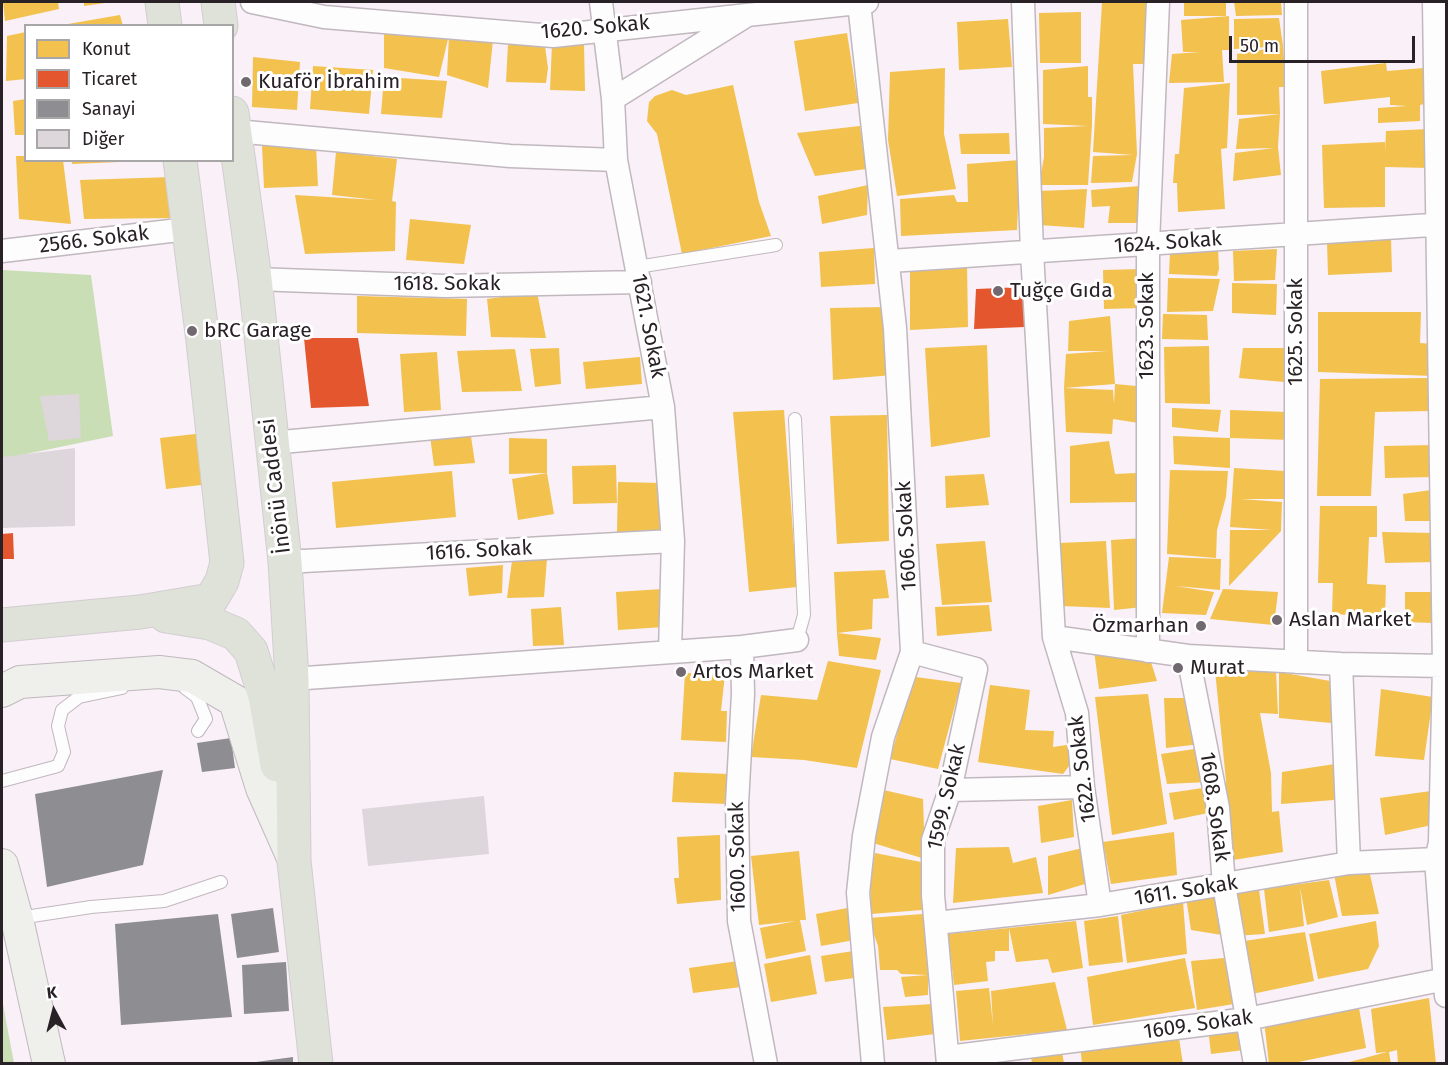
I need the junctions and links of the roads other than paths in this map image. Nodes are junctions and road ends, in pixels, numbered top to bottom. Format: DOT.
graph roads {
  1 [pos="162,2"];
  2 [pos="218,2"];
  3 [pos="252,2"];
  4 [pos="601,2"];
  5 [pos="863,2"];
  6 [pos="1023,2"];
  7 [pos="1158,2"];
  8 [pos="1296,2"];
  9 [pos="1434,2"];
  10 [pos="749,7"];
  11 [pos="165,24"];
  12 [pos="221,24"];
  13 [pos="605,29"];
  14 [pos="613,99"];
  15 [pos="234,122"];
  16 [pos="616,160"];
  17 [pos="180,162"];
  18 [pos="1443,225"];
  19 [pos="187,228"];
  20 [pos="1296,235"];
  21 [pos="1148,244"];
  22 [pos="776,245"];
  23 [pos="2,251"];
  24 [pos="1032,252"];
  25 [pos="890,261"];
  26 [pos="638,275"];
  27 [pos="255,279"];
  28 [pos="663,407"];
  29 [pos="795,420"];
  30 [pos="271,443"];
  31 [pos="673,541"];
  32 [pos="285,562"];
  33 [pos="140,612"];
  34 [pos="2,625"];
  35 [pos="1054,637"];
  36 [pos="796,640"];
  37 [pos="742,647"];
  38 [pos="1148,651"];
  39 [pos="670,652"];
  40 [pos="912,652"];
  41 [pos="1445,653"];
  42 [pos="1188,657"];
  43 [pos="1296,662"];
  44 [pos="1341,664"];
  45 [pos="292,678"];
  46 [pos="2,691"];
  47 [pos="1445,694"];
  48 [pos="198,731"];
  49 [pos="2,781"];
  50 [pos="1083,787"];
  51 [pos="950,790"];
  52 [pos="1436,859"];
  53 [pos="294,861"];
  54 [pos="1349,863"];
  55 [pos="2,865"];
  56 [pos="221,882"];
  57 [pos="1224,885"];
  58 [pos="1100,904"];
  59 [pos="17,919"];
  60 [pos="936,923"];
  61 [pos="1446,985"];
  62 [pos="1247,1019"];
  63 [pos="948,1060"];
  64 [pos="49,1064"];
  65 [pos="316,1064"];
  66 [pos="766,1064"];
  67 [pos="873,1064"];
  68 [pos="1255,1064"];
  1 -- 11 [label="main road"];
  2 -- 12 [label="main road"];
  3 -- 13 [label="street, 1620. Sokak"];
  4 -- 13 [label="street, 1621. Sokak"];
  5 -- 10 [label="street, 1620. Sokak"];
  5 -- 25 [label="street, 1606. Sokak"];
  6 -- 24 [label="street, 1622. Sokak"];
  7 -- 21 [label="street, 1623. Sokak"];
  8 -- 20 [label="street, 1625. Sokak"];
  9 -- 18 [label="street"];
  10 -- 13 [label="street, 1620. Sokak"];
  10 -- 14 [label="street"];
  13 -- 14 [label="street, 1621. Sokak"];
  14 -- 16 [label="street, 1621. Sokak"];
  15 -- 16 [label="street"];
  15 -- 27 [label="main road, İnönü Caddesi"];
  16 -- 26 [label="street, 1621. Sokak"];
  17 -- 19 [label="main road"];
  18 -- 20 [label="street, 1624. Sokak"];
  18 -- 41 [label="street"];
  19 -- 23 [label="street, 2566. Sokak"];
  19 -- 33 [label="main road"];
  20 -- 21 [label="street, 1624. Sokak"];
  20 -- 43 [label="street, 1625. Sokak"];
  21 -- 24 [label="street, 1624. Sokak"];
  21 -- 38 [label="street, 1623. Sokak"];
  22 -- 26 [label="lane"];
  24 -- 25 [label="street, 1624. Sokak"];
  24 -- 35 [label="street, 1622. Sokak"];
  25 -- 40 [label="street, 1606. Sokak"];
  26 -- 27 [label="street, 1618. Sokak"];
  26 -- 28 [label="street, 1621. Sokak"];
  27 -- 30 [label="main road, İnönü Caddesi"];
  28 -- 30 [label="street"];
  28 -- 31 [label="street, 1621. Sokak"];
  29 -- 36 [label="lane"];
  30 -- 32 [label="main road, İnönü Caddesi"];
  31 -- 32 [label="street, 1616. Sokak"];
  31 -- 39 [label="street, 1621. Sokak"];
  32 -- 45 [label="main road, İnönü Caddesi"];
  33 -- 34 [label="main road"];
  33 -- 53 [label="main road"];
  35 -- 38 [label="street"];
  35 -- 50 [label="street, 1622. Sokak"];
  36 -- 37 [label="street"];
  37 -- 39 [label="street"];
  37 -- 66 [label="street, 1600. Sokak"];
  38 -- 42 [label="street"];
  39 -- 45 [label="street"];
  40 -- 51 [label="street, 1599. Sokak"];
  40 -- 67 [label="street, 1606. Sokak"];
  41 -- 44 [label="street"];
  41 -- 47 [label="street"];
  42 -- 43 [label="street"];
  42 -- 57 [label="street, 1608. Sokak"];
  43 -- 44 [label="street"];
  44 -- 54 [label="street"];
  45 -- 53 [label="main road, İnönü Caddesi"];
  46 -- 53 [label="main road, İnönü Caddesi"];
  47 -- 52 [label="street"];
  48 -- 49 [label="lane"];
  50 -- 51 [label="street"];
  50 -- 58 [label="street, 1622. Sokak"];
  51 -- 60 [label="street, 1599. Sokak"];
  52 -- 54 [label="street, 1611. Sokak"];
  52 -- 61 [label="street"];
  53 -- 65 [label="main road, İnönü Caddesi"];
  54 -- 57 [label="street, 1611. Sokak"];
  55 -- 59 [label="main road"];
  56 -- 59 [label="lane"];
  57 -- 58 [label="street, 1611. Sokak"];
  57 -- 62 [label="street, 1608. Sokak"];
  58 -- 60 [label="street, 1611. Sokak"];
  59 -- 64 [label="main road"];
  60 -- 63 [label="street, 1599. Sokak"];
  61 -- 62 [label="street, 1609. Sokak"];
  62 -- 63 [label="street, 1609. Sokak"];
  62 -- 68 [label="street, 1608. Sokak"];
}
